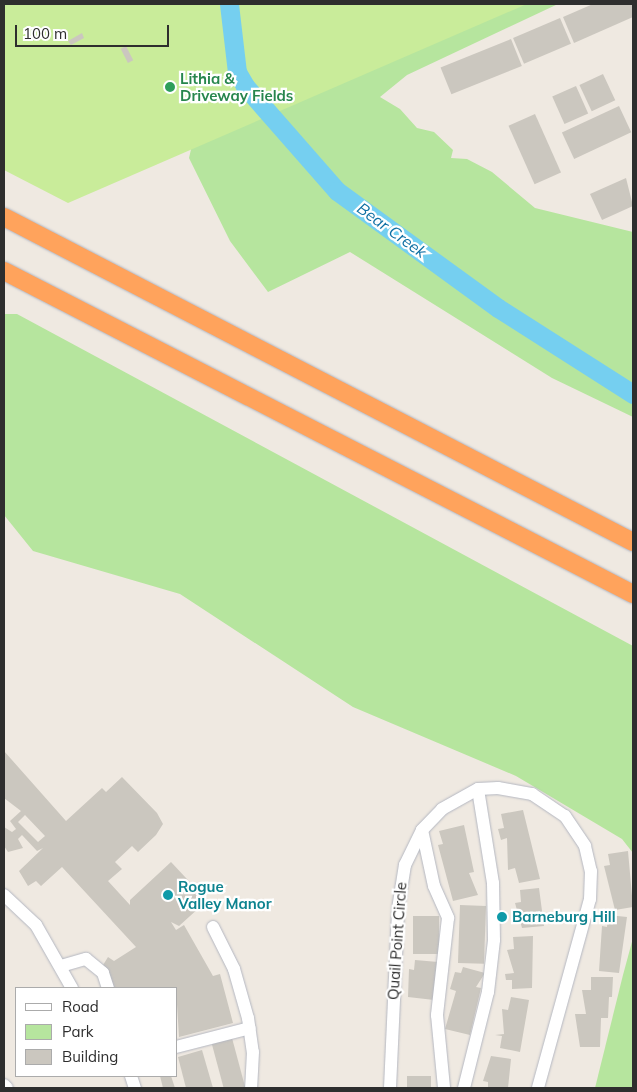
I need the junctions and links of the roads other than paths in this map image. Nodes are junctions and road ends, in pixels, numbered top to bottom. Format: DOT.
graph roads {
  1 [pos="4,216"];
  2 [pos="4,270"];
  3 [pos="633,542"];
  4 [pos="633,594"];
  5 [pos="478,790"];
  6 [pos="422,830"];
  7 [pos="4,895"];
  8 [pos="213,927"];
  9 [pos="61,966"];
  10 [pos="72,987"];
  11 [pos="108,987"];
  12 [pos="250,1028"];
  13 [pos="178,1046"];
  14 [pos="4,1086"];
  15 [pos="6,1088"];
  16 [pos="251,1088"];
  17 [pos="390,1088"];
  18 [pos="444,1088"];
  19 [pos="464,1088"];
  20 [pos="538,1088"];
  1 -- 3 [label="highway"];
  2 -- 4 [label="highway"];
  5 -- 6 [label="street, Quail Point Circle"];
  5 -- 19 [label="street"];
  5 -- 20 [label="street, Quail Point Circle"];
  6 -- 17 [label="street, Quail Point Circle"];
  6 -- 18 [label="street"];
  7 -- 9 [label="street"];
  8 -- 12 [label="street"];
  9 -- 10 [label="street"];
  9 -- 11 [label="street"];
  12 -- 13 [label="street"];
  12 -- 16 [label="street"];
  14 -- 15 [label="street"];
}
